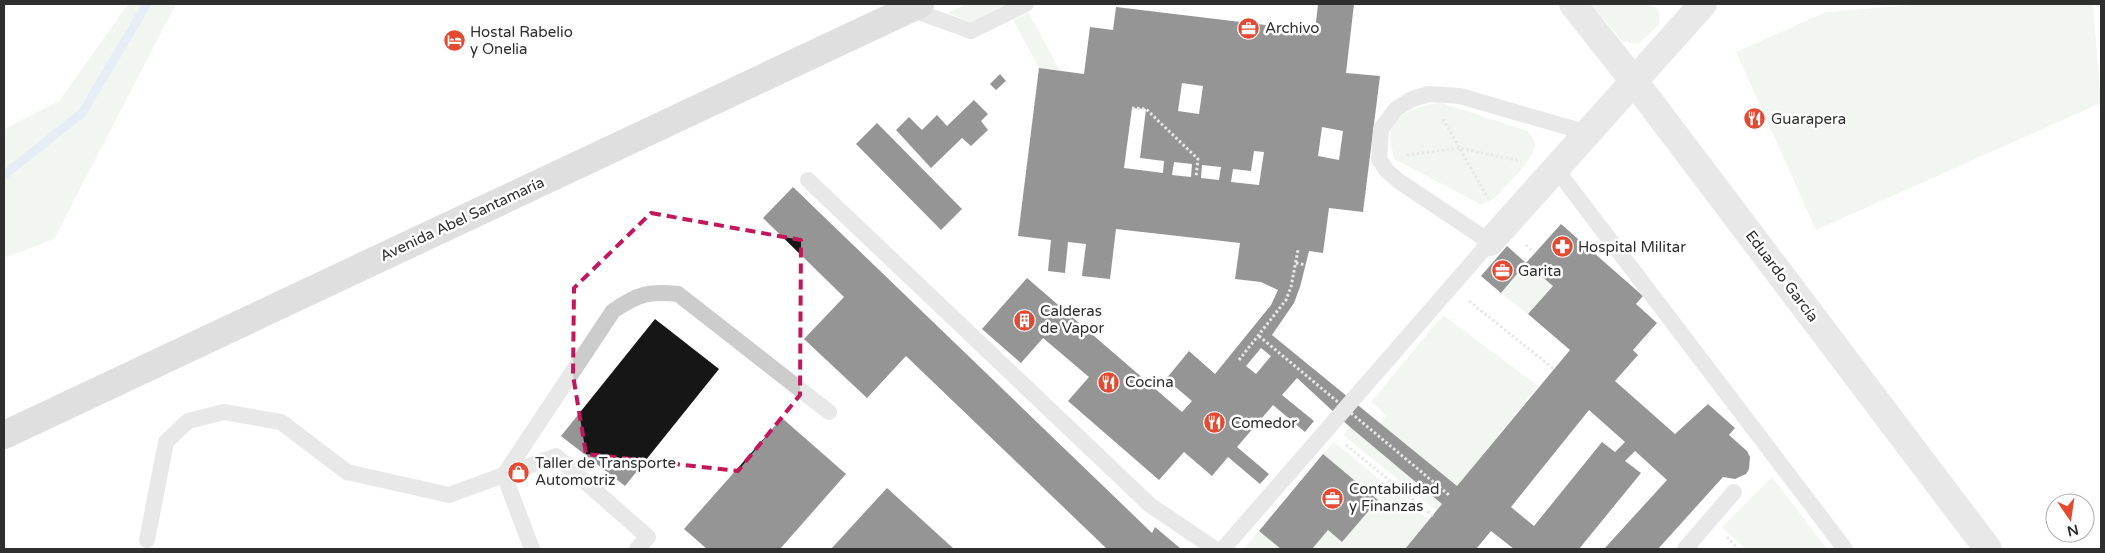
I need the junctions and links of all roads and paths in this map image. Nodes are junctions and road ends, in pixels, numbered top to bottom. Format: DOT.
graph roads {
  1 [pos="1026,4"];
  2 [pos="1573,4"];
  3 [pos="1703,4"];
  4 [pos="915,6"];
  5 [pos="1634,81"];
  6 [pos="1429,94"];
  7 [pos="1132,108"];
  8 [pos="1588,133"];
  9 [pos="1459,148"];
  10 [pos="1378,159"];
  11 [pos="1556,169"];
  12 [pos="1196,177"];
  13 [pos="808,180"];
  14 [pos="1497,234"];
  15 [pos="1298,250"];
  16 [pos="1296,263"];
  17 [pos="1306,265"];
  18 [pos="1451,287"];
  19 [pos="1259,336"];
  20 [pos="1239,360"];
  21 [pos="1554,369"];
  22 [pos="829,412"];
  23 [pos="1326,430"];
  24 [pos="4,435"];
  25 [pos="504,475"];
  26 [pos="1734,492"];
  27 [pos="1449,495"];
  28 [pos="1433,516"];
  29 [pos="147,540"];
  30 [pos="532,549"];
  31 [pos="638,549"];
  32 [pos="1215,549"];
  33 [pos="1223,549"];
  34 [pos="1685,549"];
  35 [pos="1845,549"];
  36 [pos="1988,549"];
  1 -- 4 [label="lane"];
  2 -- 5 [label="street, Eduardo García"];
  3 -- 5 [label="street"];
  4 -- 24 [label="main road, Avenida Abel Santamaría"];
  5 -- 8 [label="street"];
  5 -- 36 [label="street, Eduardo García"];
  6 -- 8 [label="lane"];
  6 -- 9 [label="path"];
  6 -- 10 [label="lane"];
  7 -- 12 [label="path"];
  8 -- 11 [label="street"];
  9 -- 10 [label="path"];
  9 -- 11 [label="path"];
  9 -- 14 [label="path"];
  10 -- 14 [label="lane"];
  11 -- 14 [label="street"];
  11 -- 35 [label="lane"];
  13 -- 32 [label="lane"];
  14 -- 18 [label="lane"];
  15 -- 16 [label="path"];
  16 -- 17 [label="path"];
  16 -- 19 [label="path"];
  18 -- 21 [label="path"];
  18 -- 23 [label="lane"];
  19 -- 20 [label="path"];
  19 -- 27 [label="path, bridge"];
  22 -- 25 [label="lane"];
  23 -- 28 [label="path"];
  23 -- 33 [label="lane"];
  25 -- 29 [label="lane"];
  25 -- 30 [label="lane"];
  25 -- 31 [label="lane"];
  26 -- 34 [label="lane"];
}
